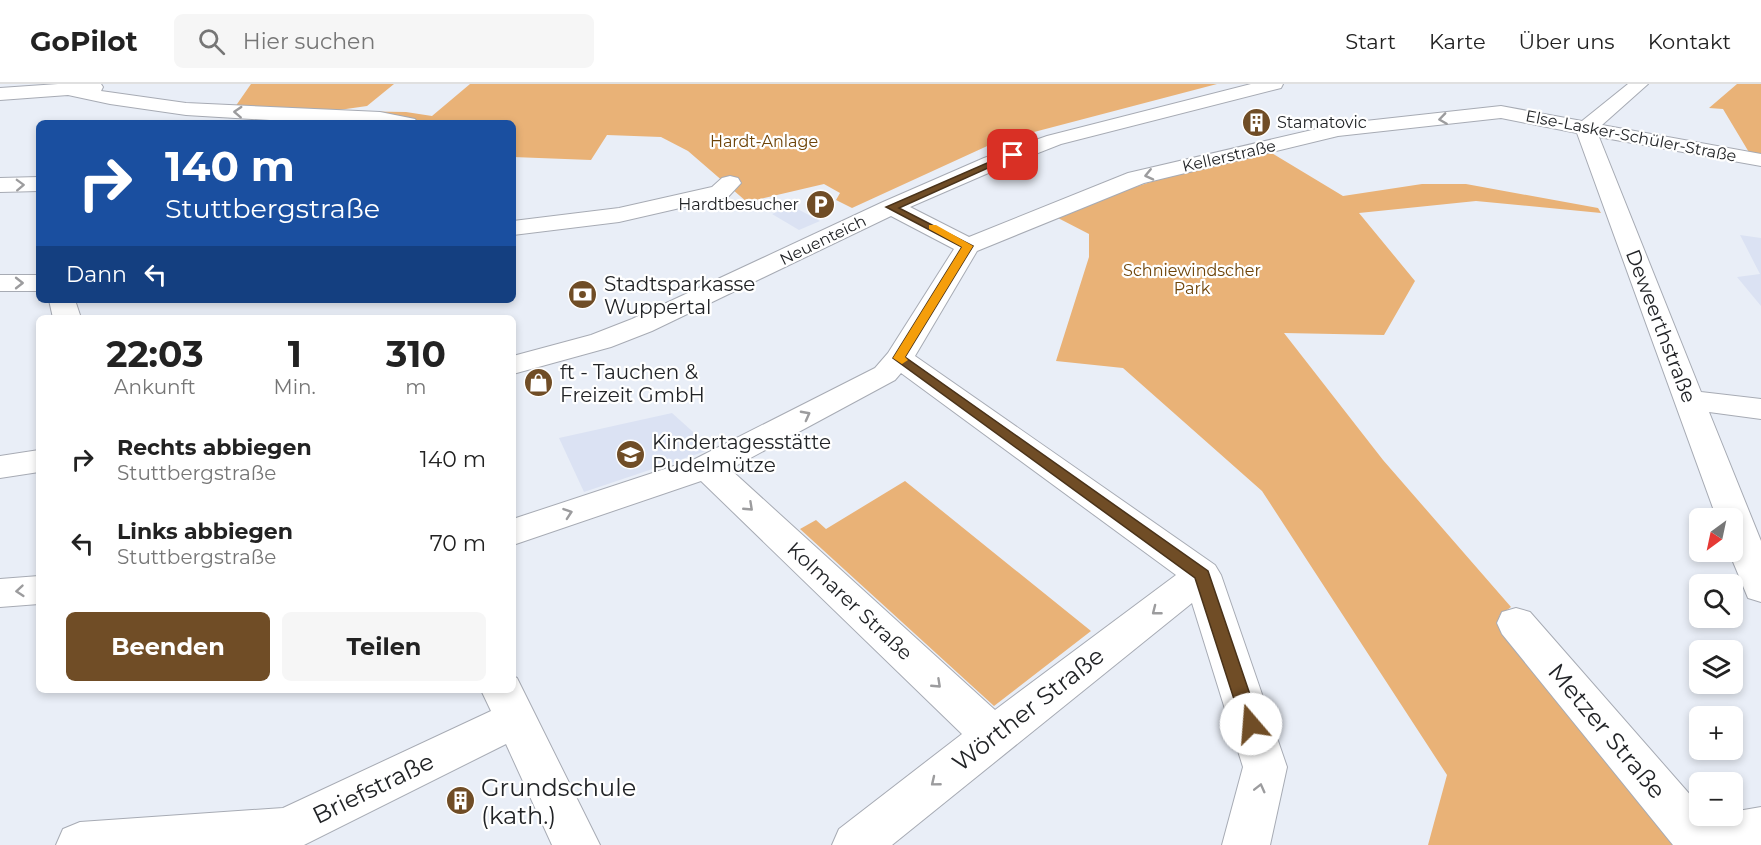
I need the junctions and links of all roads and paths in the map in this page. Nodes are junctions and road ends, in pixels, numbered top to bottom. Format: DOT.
graph roads {
  1 [pos="131,84"];
  2 [pos="1271,84"];
  3 [pos="1639,84"];
  4 [pos="72,90"];
  5 [pos="0,94"];
  6 [pos="1501,112"];
  7 [pos="391,120"];
  8 [pos="1587,128"];
  9 [pos="1761,160"];
  10 [pos="730,183"];
  11 [pos="36,184"];
  12 [pos="0,185"];
  13 [pos="891,207"];
  14 [pos="516,228"];
  15 [pos="968,246"];
  16 [pos="0,283"];
  17 [pos="36,283"];
  18 [pos="899,358"];
  19 [pos="516,364"];
  20 [pos="1691,400"];
  21 [pos="1761,409"];
  22 [pos="707,467"];
  23 [pos="1725,489"];
  24 [pos="1761,520"];
  25 [pos="516,531"];
  26 [pos="1202,575"];
  27 [pos="1761,588"];
  28 [pos="36,590"];
  29 [pos="0,593"];
  30 [pos="1516,622"];
  31 [pos="509,704"];
  32 [pos="993,736"];
  33 [pos="1761,829"];
  34 [pos="1698,842"];
  35 [pos="80,845"];
  36 [pos="576,845"];
  37 [pos="856,845"];
  38 [pos="1246,845"];
  1 -- 4 [label="street"];
  2 -- 13 [label="street, Neuenteich"];
  3 -- 8 [label="street"];
  4 -- 5 [label="street"];
  7 -- 4 [label="street, one-way"];
  6 -- 8 [label="street, Else-Lasker-Schüler-Straße"];
  6 -- 15 [label="street, Kellerstraße, one-way"];
  8 -- 9 [label="street, Else-Lasker-Schüler-Straße"];
  8 -- 20 [label="street, Deweerthstraße"];
  10 -- 14 [label="street"];
  12 -- 11 [label="street, one-way"];
  13 -- 15 [label="street"];
  13 -- 19 [label="street, Neuenteich"];
  15 -- 18 [label="street"];
  16 -- 17 [label="street, one-way"];
  22 -- 18 [label="street, one-way"];
  18 -- 26 [label="street"];
  20 -- 21 [label="street"];
  20 -- 23 [label="street, Deweerthstraße"];
  25 -- 22 [label="street, one-way"];
  22 -- 32 [label="street, Kolmarer Straße, one-way"];
  23 -- 24 [label="street"];
  23 -- 27 [label="street, Deweerthstraße"];
  26 -- 32 [label="street, Wörther Straße, one-way"];
  38 -- 26 [label="street, one-way"];
  28 -- 29 [label="street, one-way"];
  30 -- 34 [label="street, Metzer Straße"];
  31 -- 35 [label="street, Briefstraße"];
  31 -- 36 [label="street"];
  32 -- 37 [label="street, Wörther Straße, one-way"];
  33 -- 34 [label="street, Metzer Straße"];
}
